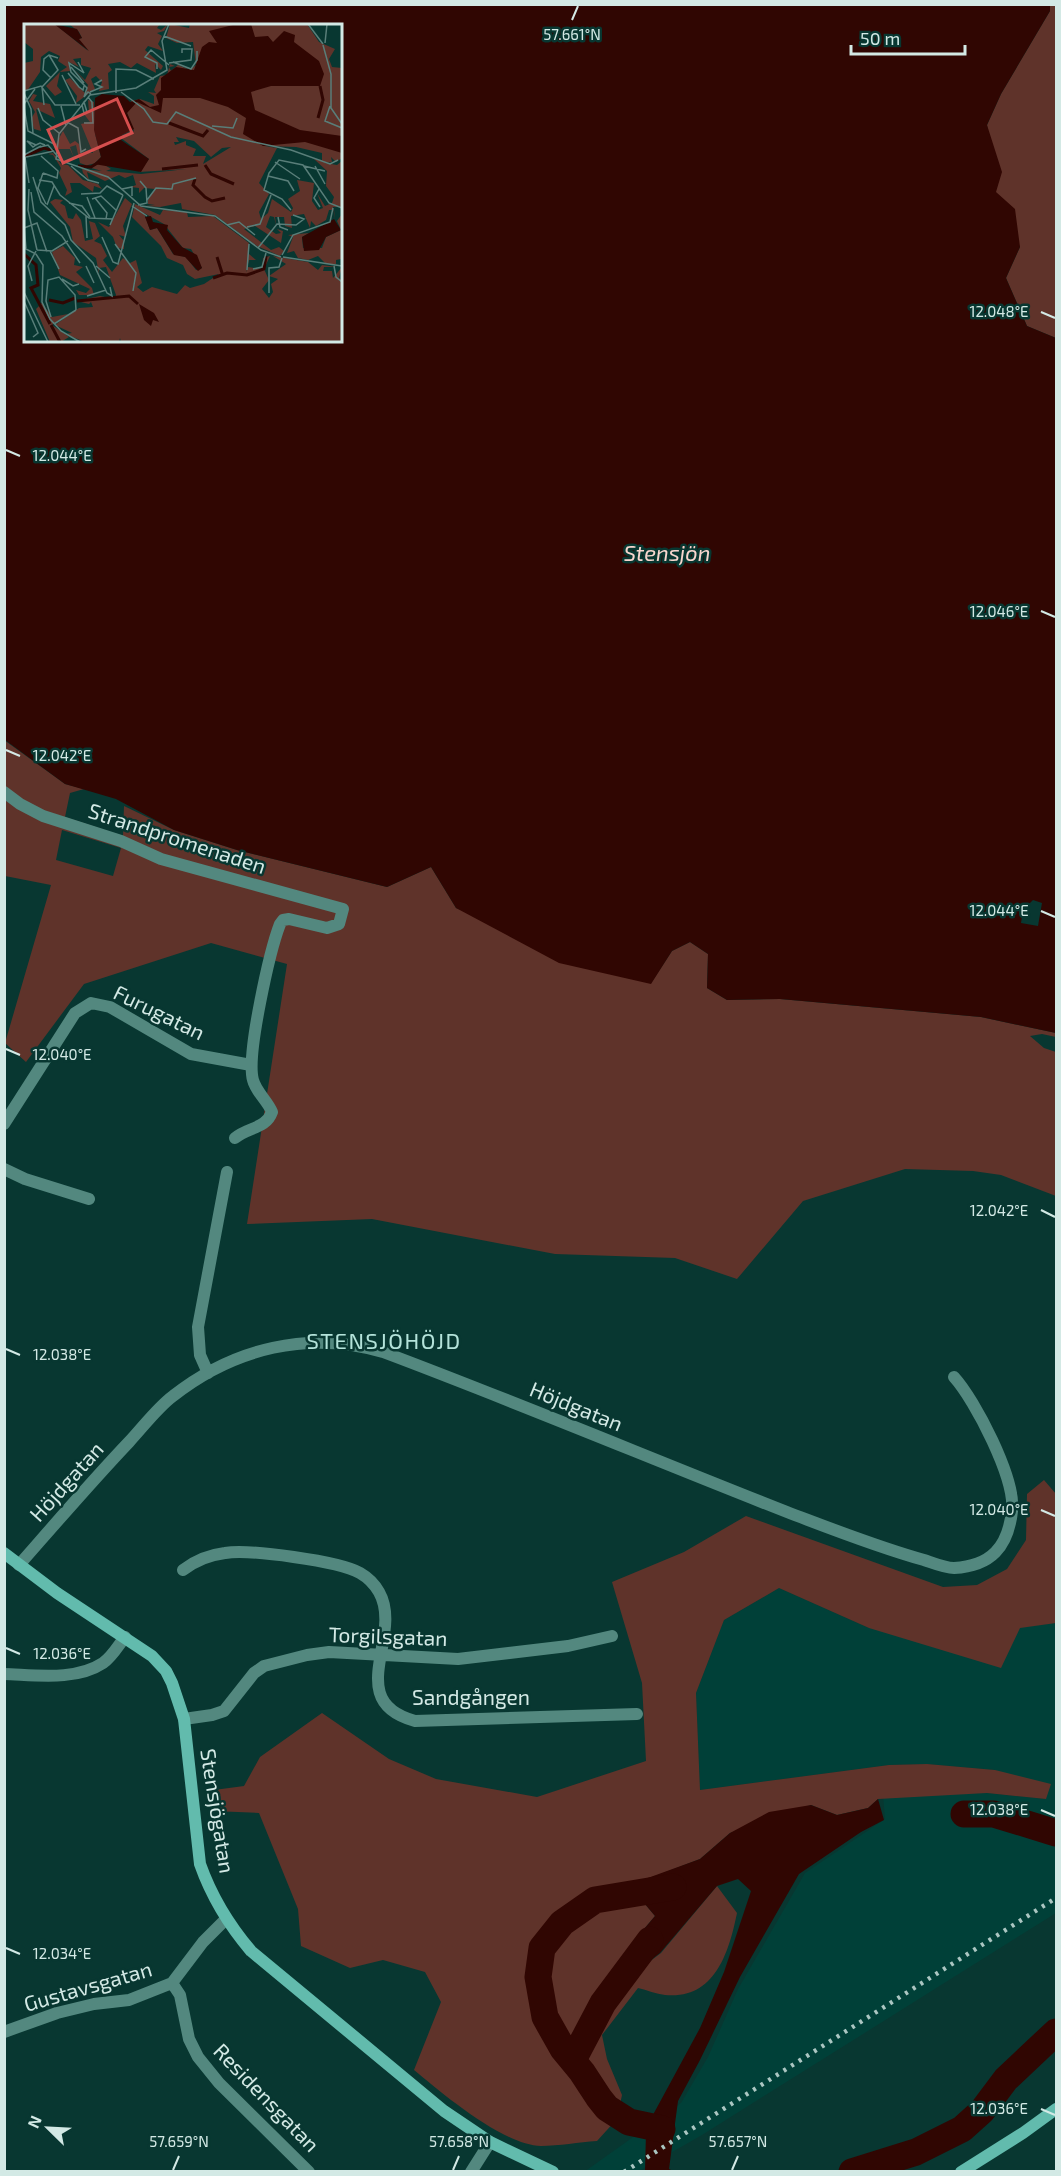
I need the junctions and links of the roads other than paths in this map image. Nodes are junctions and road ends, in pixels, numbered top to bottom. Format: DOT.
graph roads {
  1 [pos="4,792"];
  2 [pos="251,1065"];
  3 [pos="4,1124"];
  4 [pos="236,1138"];
  5 [pos="4,1169"];
  6 [pos="227,1172"];
  7 [pos="89,1199"];
  8 [pos="208,1373"];
  9 [pos="954,1377"];
  10 [pos="4,1553"];
  11 [pos="19,1565"];
  12 [pos="183,1570"];
  13 [pos="612,1636"];
  14 [pos="125,1637"];
  15 [pos="380,1655"];
  16 [pos="4,1674"];
  17 [pos="636,1714"];
  18 [pos="184,1719"];
  19 [pos="225,1920"];
  20 [pos="172,1983"];
  21 [pos="4,2032"];
  22 [pos="1056,2109"];
  23 [pos="490,2142"];
  24 [pos="548,2170"];
  25 [pos="309,2172"];
  26 [pos="471,2172"];
  27 [pos="960,2172"];
  1 -- 2 [label="street, Strandpromenaden"];
  2 -- 3 [label="street, Furugatan"];
  2 -- 4 [label="street"];
  5 -- 7 [label="street"];
  6 -- 8 [label="street"];
  8 -- 9 [label="street, Höjdgatan"];
  8 -- 11 [label="street, Höjdgatan"];
  10 -- 11 [label="street, Stensjögatan"];
  11 -- 14 [label="street, Stensjögatan"];
  12 -- 15 [label="street, Sandgången"];
  13 -- 15 [label="street, Torgilsgatan"];
  14 -- 16 [label="street"];
  14 -- 18 [label="street, Stensjögatan"];
  15 -- 17 [label="street, Sandgången"];
  15 -- 18 [label="street, Torgilsgatan"];
  18 -- 19 [label="street, Stensjögatan"];
  19 -- 20 [label="street, Gustavsgatan"];
  19 -- 23 [label="street, Stensjögatan"];
  20 -- 21 [label="street, Gustavsgatan"];
  20 -- 25 [label="street, Residensgatan"];
  22 -- 27 [label="street"];
  23 -- 24 [label="street, Stensjögatan"];
  23 -- 26 [label="street"];
}
